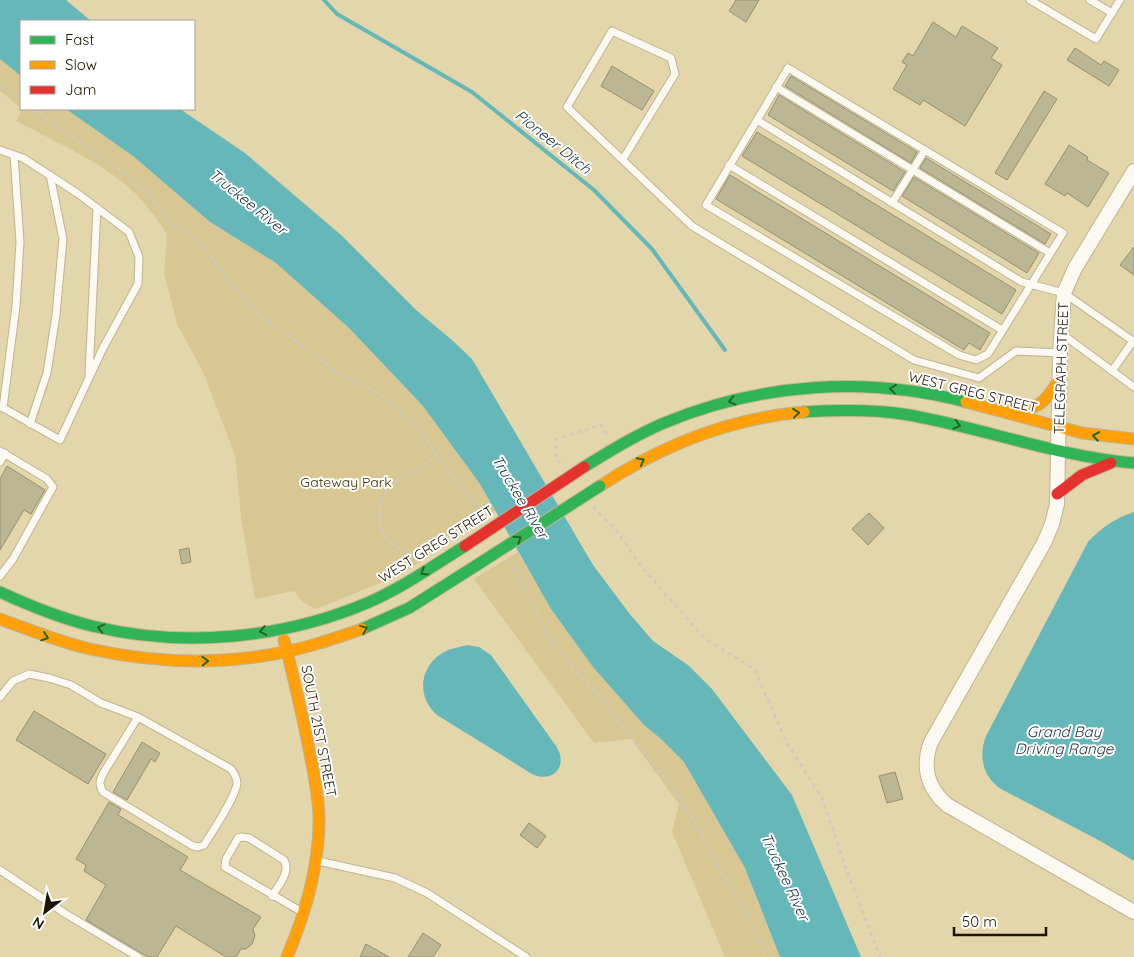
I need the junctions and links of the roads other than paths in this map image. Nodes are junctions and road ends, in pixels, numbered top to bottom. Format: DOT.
graph roads {
  1 [pos="1030,0"];
  2 [pos="1090,0"];
  3 [pos="1120,0"];
  4 [pos="1112,13"];
  5 [pos="776,87"];
  6 [pos="757,120"];
  7 [pos="0,150"];
  8 [pos="925,150"];
  9 [pos="14,155"];
  10 [pos="623,159"];
  11 [pos="730,165"];
  12 [pos="913,170"];
  13 [pos="1134,171"];
  14 [pos="50,176"];
  15 [pos="892,203"];
  16 [pos="97,208"];
  17 [pos="1050,253"];
  18 [pos="1031,284"];
  19 [pos="1064,293"];
  20 [pos="1002,330"];
  21 [pos="1061,334"];
  22 [pos="1060,353"];
  23 [pos="1112,371"];
  24 [pos="89,377"];
  25 [pos="1059,380"];
  26 [pos="1134,387"];
  27 [pos="1,407"];
  28 [pos="998,412"];
  29 [pos="30,424"];
  30 [pos="1059,429"];
  31 [pos="1134,439"];
  32 [pos="2,452"];
  33 [pos="1058,453"];
  34 [pos="0,462"];
  35 [pos="1116,462"];
  36 [pos="1134,463"];
  37 [pos="1057,494"];
  38 [pos="0,576"];
  39 [pos="0,592"];
  40 [pos="0,608"];
  41 [pos="0,619"];
  42 [pos="79,622"];
  43 [pos="281,628"];
  44 [pos="287,652"];
  45 [pos="0,697"];
  46 [pos="138,717"];
  47 [pos="315,861"];
  48 [pos="0,870"];
  49 [pos="272,896"];
  50 [pos="1134,912"];
  51 [pos="304,913"];
  52 [pos="138,957"];
  53 [pos="287,957"];
  54 [pos="526,957"];
  1 -- 4 [label="lane"];
  2 -- 4 [label="lane"];
  3 -- 4 [label="lane"];
  5 -- 6 [label="lane"];
  5 -- 8 [label="lane"];
  5 -- 12 [label="lane"];
  6 -- 11 [label="lane"];
  6 -- 15 [label="lane"];
  7 -- 9 [label="lane"];
  8 -- 12 [label="lane"];
  8 -- 17 [label="lane"];
  9 -- 14 [label="lane"];
  9 -- 27 [label="lane"];
  10 -- 10 [label="lane"];
  10 -- 22 [label="lane"];
  11 -- 20 [label="lane"];
  11 -- 20 [label="lane"];
  12 -- 15 [label="lane"];
  12 -- 17 [label="lane"];
  13 -- 19 [label="street, TELEGRAPH STREET"];
  14 -- 16 [label="lane"];
  14 -- 29 [label="lane"];
  15 -- 18 [label="lane"];
  16 -- 24 [label="lane"];
  16 -- 24 [label="lane"];
  17 -- 18 [label="lane"];
  18 -- 19 [label="lane"];
  18 -- 20 [label="lane"];
  19 -- 21 [label="street, TELEGRAPH STREET"];
  19 -- 23 [label="lane"];
  21 -- 22 [label="street, TELEGRAPH STREET"];
  21 -- 23 [label="lane"];
  22 -- 25 [label="street, TELEGRAPH STREET"];
  23 -- 26 [label="lane"];
  24 -- 29 [label="lane"];
  25 -- 28 [label="main road"];
  25 -- 30 [label="street, TELEGRAPH STREET"];
  27 -- 29 [label="lane"];
  28 -- 30 [label="main road, WEST GREG STREET"];
  28 -- 43 [label="main road, WEST GREG STREET, one-way, bridge"];
  31 -- 30 [label="main road, WEST GREG STREET, one-way"];
  30 -- 33 [label="street, TELEGRAPH STREET"];
  32 -- 34 [label="lane"];
  32 -- 38 [label="lane"];
  33 -- 35 [label="main road"];
  33 -- 37 [label="street, TELEGRAPH STREET"];
  44 -- 33 [label="main road, one-way, bridge"];
  35 -- 36 [label="main road"];
  35 -- 37 [label="main road"];
  37 -- 50 [label="street, TELEGRAPH STREET"];
  39 -- 42 [label="main road, WEST GREG STREET"];
  40 -- 42 [label="main road"];
  41 -- 44 [label="main road, one-way"];
  43 -- 42 [label="main road, WEST GREG STREET, one-way"];
  43 -- 44 [label="main road, SOUTH 21ST STREET"];
  44 -- 47 [label="main road, SOUTH 21ST STREET"];
  45 -- 46 [label="lane"];
  46 -- 46 [label="lane"];
  47 -- 51 [label="main road, SOUTH 21ST STREET"];
  47 -- 54 [label="lane"];
  48 -- 52 [label="lane"];
  49 -- 49 [label="lane"];
  49 -- 51 [label="lane"];
  51 -- 53 [label="main road, SOUTH 21ST STREET"];
}
